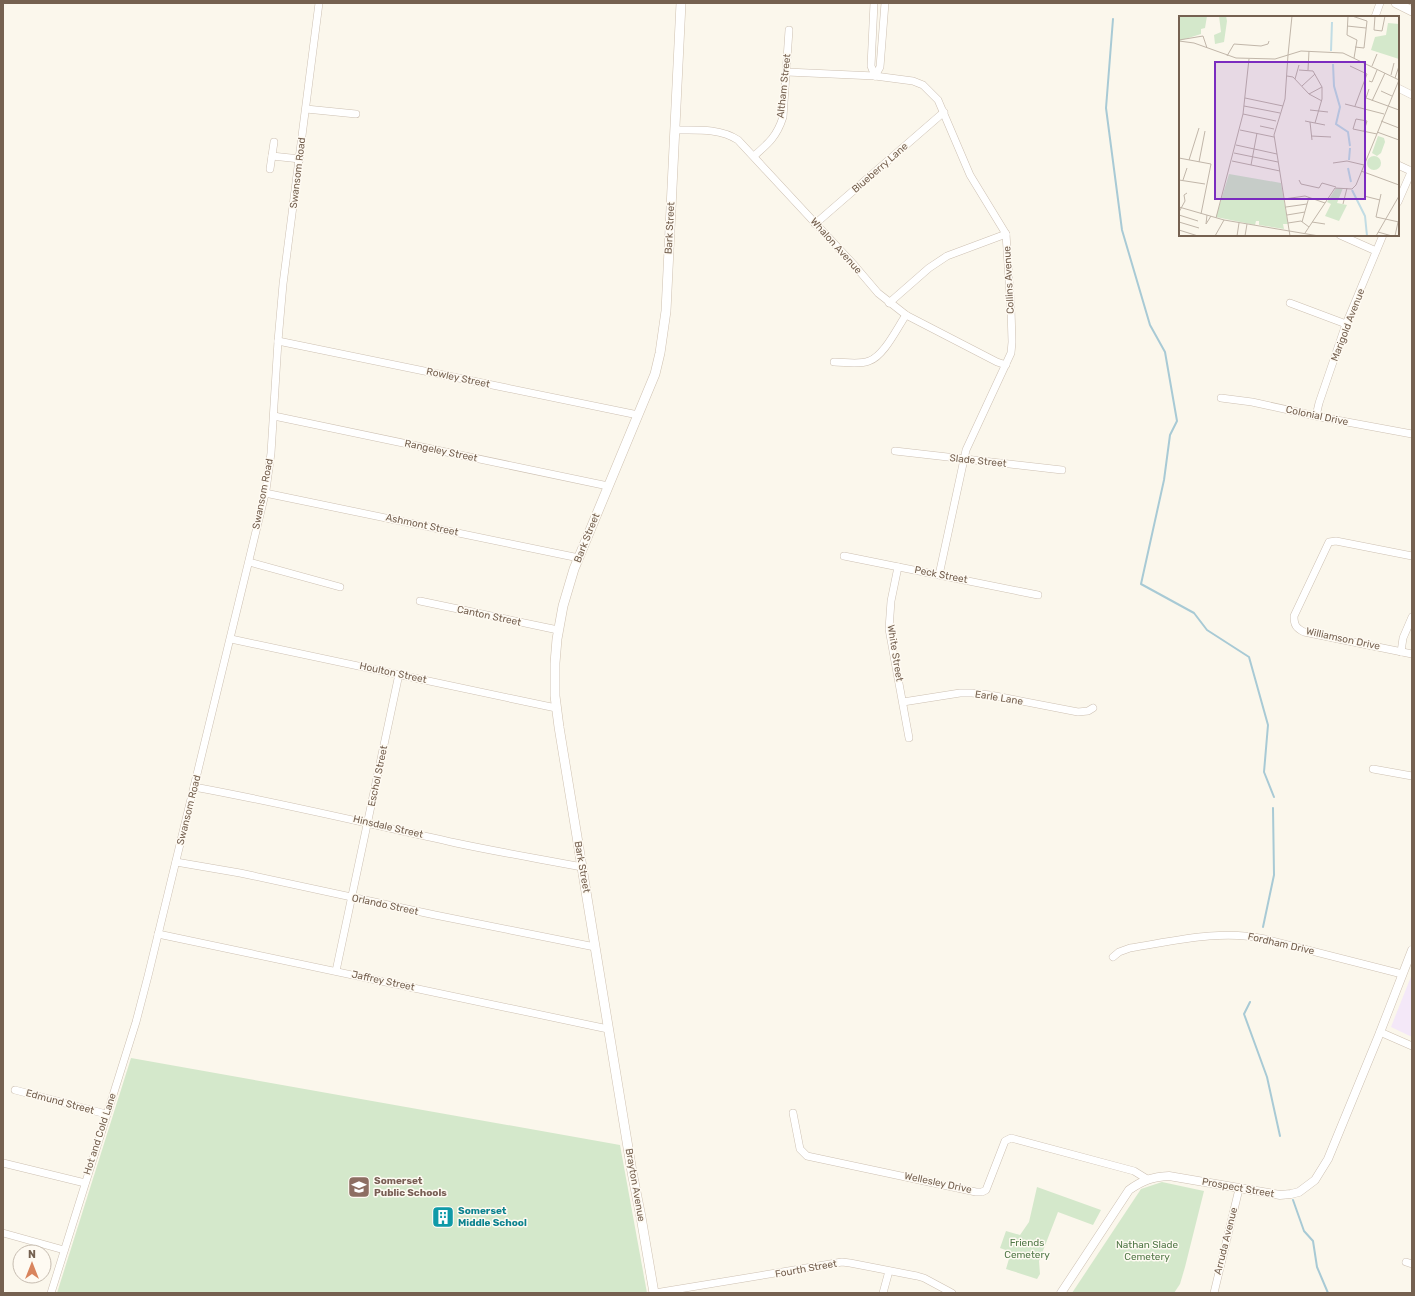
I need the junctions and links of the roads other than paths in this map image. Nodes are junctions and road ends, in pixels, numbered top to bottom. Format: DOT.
graph roads {
  1 [pos="319,3"];
  2 [pos="681,3"];
  3 [pos="874,3"];
  4 [pos="884,3"];
  5 [pos="1380,3"];
  6 [pos="1396,3"];
  7 [pos="1412,11"];
  8 [pos="1375,16"];
  9 [pos="790,30"];
  10 [pos="787,72"];
  11 [pos="875,76"];
  12 [pos="1399,88"];
  13 [pos="1412,94"];
  14 [pos="306,109"];
  15 [pos="944,112"];
  16 [pos="356,114"];
  17 [pos="675,130"];
  18 [pos="274,142"];
  19 [pos="272,156"];
  20 [pos="754,156"];
  21 [pos="300,159"];
  22 [pos="1399,165"];
  23 [pos="270,169"];
  24 [pos="1412,171"];
  25 [pos="1399,200"];
  26 [pos="815,224"];
  27 [pos="1006,234"];
  28 [pos="1342,236"];
  29 [pos="1383,236"];
  30 [pos="1376,251"];
  31 [pos="889,303"];
  32 [pos="1290,303"];
  33 [pos="906,315"];
  34 [pos="1346,324"];
  35 [pos="278,341"];
  36 [pos="834,362"];
  37 [pos="1006,365"];
  38 [pos="1221,398"];
  39 [pos="638,415"];
  40 [pos="274,416"];
  41 [pos="1316,416"];
  42 [pos="1412,434"];
  43 [pos="894,451"];
  44 [pos="963,459"];
  45 [pos="1062,470"];
  46 [pos="608,486"];
  47 [pos="265,493"];
  48 [pos="844,556"];
  49 [pos="1412,556"];
  50 [pos="579,558"];
  51 [pos="249,562"];
  52 [pos="898,567"];
  53 [pos="939,575"];
  54 [pos="340,587"];
  55 [pos="1038,595"];
  56 [pos="420,601"];
  57 [pos="1412,617"];
  58 [pos="558,630"];
  59 [pos="231,639"];
  60 [pos="1401,652"];
  61 [pos="1412,654"];
  62 [pos="399,674"];
  63 [pos="903,702"];
  64 [pos="556,708"];
  65 [pos="1093,708"];
  66 [pos="909,738"];
  67 [pos="1373,769"];
  68 [pos="1412,776"];
  69 [pos="194,788"];
  70 [pos="368,822"];
  71 [pos="176,862"];
  72 [pos="582,867"];
  73 [pos="351,897"];
  74 [pos="158,934"];
  75 [pos="595,947"];
  76 [pos="1412,950"];
  77 [pos="1113,957"];
  78 [pos="336,971"];
  79 [pos="1402,974"];
  80 [pos="148,976"];
  81 [pos="608,1029"];
  82 [pos="1380,1032"];
  83 [pos="1412,1046"];
  84 [pos="616,1078"];
  85 [pos="14,1090"];
  86 [pos="793,1113"];
  87 [pos="106,1114"];
  88 [pos="3,1162"];
  89 [pos="1147,1179"];
  90 [pos="85,1183"];
  91 [pos="1239,1189"];
  92 [pos="3,1232"];
  93 [pos="64,1250"];
  94 [pos="889,1270"];
  95 [pos="51,1293"];
  96 [pos="655,1293"];
  97 [pos="882,1293"];
  98 [pos="952,1293"];
  99 [pos="1061,1293"];
  100 [pos="1214,1293"];
  1 -- 14 [label="street, Swansom Road"];
  2 -- 17 [label="main road, Bark Street"];
  3 -- 11 [label="street"];
  4 -- 11 [label="street"];
  5 -- 8 [label="street"];
  6 -- 7 [label="main road"];
  9 -- 10 [label="street, Altham Street"];
  10 -- 11 [label="street, Collins Avenue"];
  10 -- 20 [label="street, Altham Street"];
  11 -- 15 [label="street, Collins Avenue"];
  12 -- 13 [label="street"];
  14 -- 16 [label="street"];
  14 -- 21 [label="street, Swansom Road"];
  15 -- 26 [label="street, Blueberry Lane"];
  15 -- 27 [label="street, Collins Avenue"];
  17 -- 20 [label="street, Whalon Avenue"];
  17 -- 39 [label="main road, Bark Street"];
  18 -- 19 [label="street"];
  19 -- 21 [label="street"];
  19 -- 23 [label="street"];
  20 -- 26 [label="street, Whalon Avenue"];
  21 -- 35 [label="street, Swansom Road"];
  22 -- 24 [label="street"];
  24 -- 25 [label="street"];
  26 -- 31 [label="street, Whalon Avenue"];
  27 -- 31 [label="street"];
  27 -- 37 [label="street, Collins Avenue"];
  28 -- 30 [label="street"];
  29 -- 30 [label="street, Marigold Avenue"];
  30 -- 34 [label="street, Marigold Avenue"];
  31 -- 33 [label="street, Whalon Avenue"];
  32 -- 34 [label="street"];
  33 -- 36 [label="street"];
  33 -- 37 [label="street, Whalon Avenue"];
  34 -- 41 [label="street, Marigold Avenue"];
  35 -- 39 [label="street, Rowley Street"];
  35 -- 40 [label="street, Swansom Road"];
  37 -- 44 [label="street, Collins Avenue"];
  38 -- 41 [label="street, Colonial Drive"];
  39 -- 46 [label="main road, Bark Street"];
  40 -- 46 [label="street, Rangeley Street"];
  40 -- 47 [label="street, Swansom Road"];
  41 -- 42 [label="street, Colonial Drive"];
  43 -- 44 [label="street, Slade Street"];
  44 -- 45 [label="street, Slade Street"];
  44 -- 53 [label="street, Collins Avenue"];
  46 -- 50 [label="main road, Bark Street"];
  47 -- 50 [label="street, Ashmont Street"];
  47 -- 51 [label="street, Swansom Road"];
  48 -- 52 [label="street, Peck Street"];
  49 -- 60 [label="street, Williamson Drive"];
  50 -- 58 [label="main road, Bark Street"];
  51 -- 54 [label="street"];
  51 -- 59 [label="street, Swansom Road"];
  52 -- 53 [label="street, Peck Street"];
  52 -- 63 [label="street, White Street"];
  53 -- 55 [label="street, Peck Street"];
  56 -- 58 [label="street, Canton Street"];
  57 -- 60 [label="street"];
  58 -- 64 [label="main road, Bark Street"];
  59 -- 62 [label="street, Houlton Street"];
  59 -- 69 [label="street, Swansom Road"];
  60 -- 61 [label="street, Williamson Drive"];
  62 -- 64 [label="street, Houlton Street"];
  62 -- 70 [label="street, Eschol Street"];
  63 -- 65 [label="street, Earle Lane"];
  63 -- 66 [label="street, White Street"];
  64 -- 72 [label="main road, Bark Street"];
  67 -- 68 [label="street"];
  69 -- 70 [label="street, Hinsdale Street"];
  69 -- 71 [label="street, Swansom Road"];
  70 -- 72 [label="street, Hinsdale Street"];
  70 -- 73 [label="street, Eschol Street"];
  71 -- 73 [label="street, Orlando Street"];
  71 -- 74 [label="street, Swansom Road"];
  72 -- 75 [label="main road, Bark Street"];
  73 -- 75 [label="street, Orlando Street"];
  73 -- 78 [label="street, Eschol Street"];
  74 -- 78 [label="street, Jaffrey Street"];
  74 -- 80 [label="street, Swansom Road"];
  75 -- 81 [label="main road, Bark Street"];
  76 -- 79 [label="street, Prospect Street"];
  77 -- 79 [label="street, Fordham Drive"];
  78 -- 81 [label="street, Jaffrey Street"];
  79 -- 82 [label="street, Prospect Street"];
  80 -- 87 [label="street, Hot and Cold Lane"];
  81 -- 84 [label="main road, Bark Street"];
  82 -- 83 [label="street"];
  82 -- 91 [label="street, Prospect Street"];
  84 -- 96 [label="main road, Brayton Avenue"];
  85 -- 87 [label="street, Edmund Street"];
  86 -- 89 [label="street, Wellesley Drive"];
  87 -- 90 [label="street, Hot and Cold Lane"];
  88 -- 90 [label="street"];
  89 -- 91 [label="street, Prospect Street"];
  89 -- 99 [label="street, Prospect Street"];
  90 -- 93 [label="street, Hot and Cold Lane"];
  91 -- 100 [label="street, Arruda Avenue"];
  92 -- 93 [label="street"];
  93 -- 95 [label="street, Hot and Cold Lane"];
  94 -- 96 [label="street, Fourth Street"];
  94 -- 97 [label="street"];
  94 -- 98 [label="street, Fourth Street"];
}
